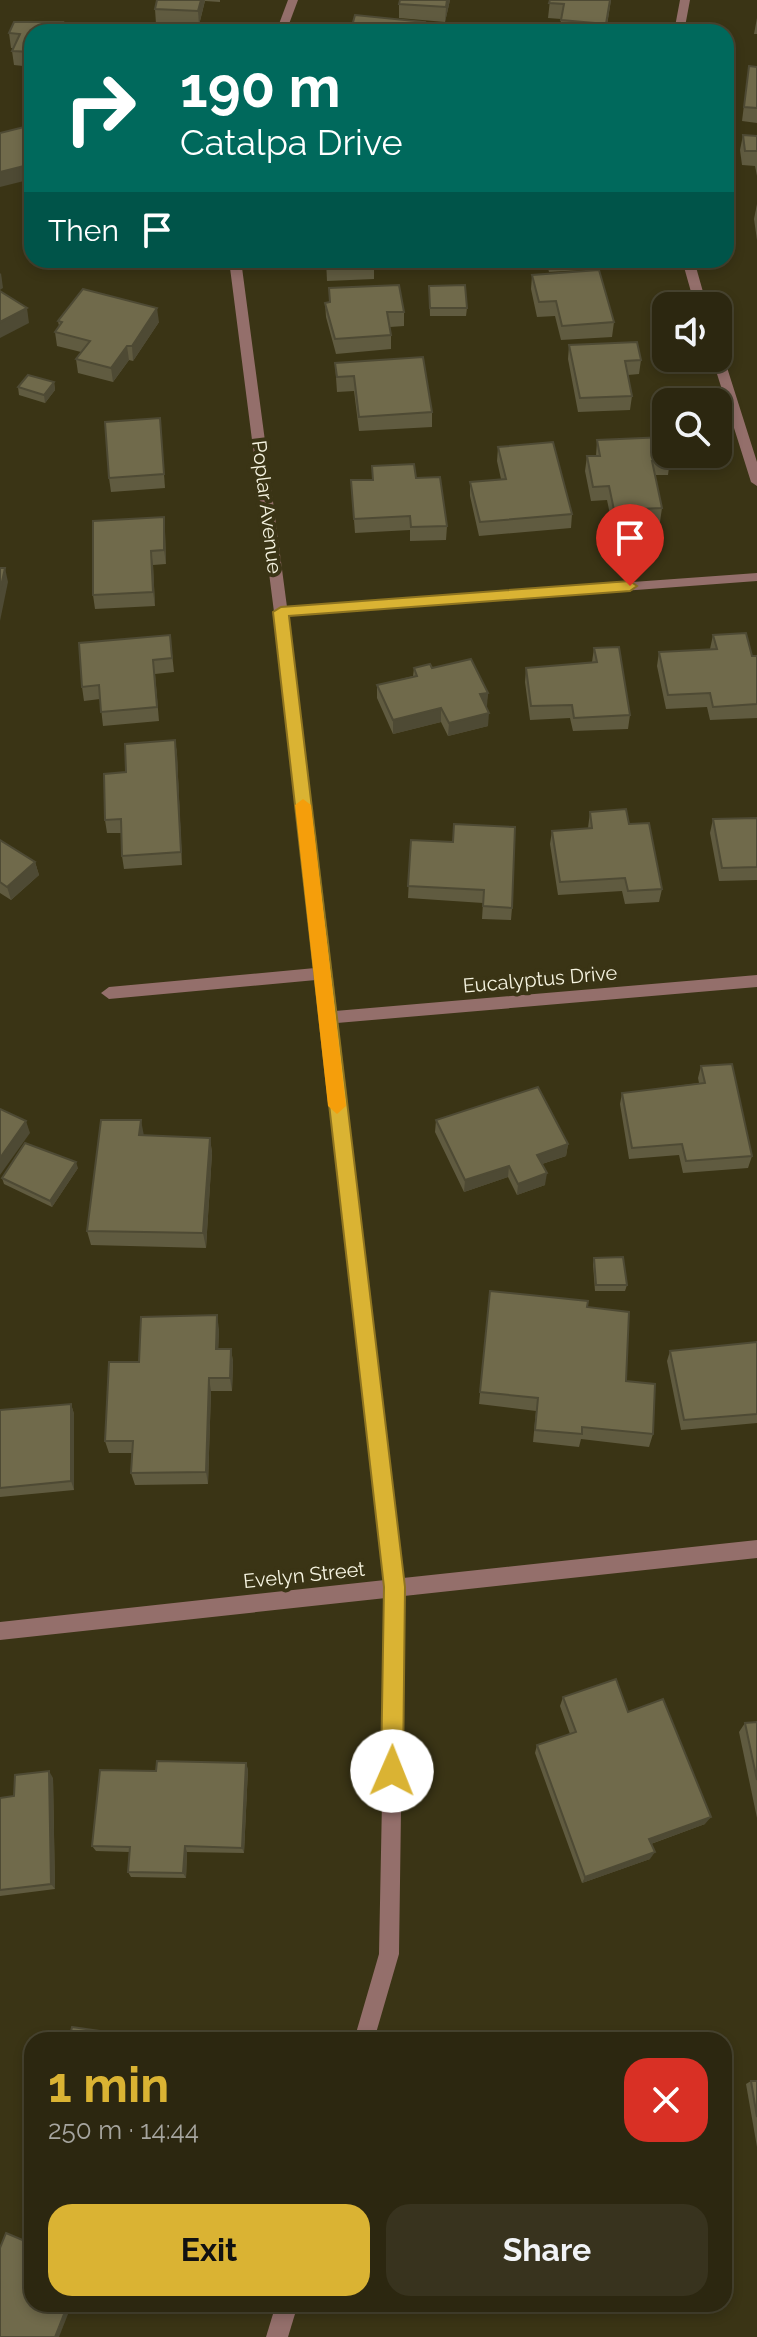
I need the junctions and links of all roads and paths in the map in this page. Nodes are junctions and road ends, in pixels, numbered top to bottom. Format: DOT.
graph roads {
  1 [pos="293,0"];
  2 [pos="685,0"];
  3 [pos="284,24"];
  4 [pos="680,24"];
  5 [pos="236,268"];
  6 [pos="690,268"];
  7 [pos="697,292"];
  8 [pos="722,372"];
  9 [pos="757,482"];
  10 [pos="757,577"];
  11 [pos="281,612"];
  12 [pos="323,973"];
  13 [pos="757,981"];
  14 [pos="109,993"];
  15 [pos="327,1018"];
  16 [pos="757,1549"];
  17 [pos="395,1587"];
  18 [pos="0,1631"];
  19 [pos="366,2032"];
  20 [pos="285,2312"];
  21 [pos="277,2337"];
  1 -- 3 [label="street"];
  2 -- 4 [label="street"];
  5 -- 11 [label="street, Poplar Avenue"];
  6 -- 7 [label="street"];
  8 -- 9 [label="street"];
  10 -- 11 [label="street"];
  11 -- 12 [label="street, Poplar Avenue"];
  12 -- 14 [label="street"];
  12 -- 15 [label="street, Poplar Avenue"];
  13 -- 15 [label="street, Eucalyptus Drive"];
  15 -- 17 [label="street, Poplar Avenue"];
  16 -- 17 [label="street, Evelyn Street"];
  17 -- 18 [label="street, Evelyn Street"];
  17 -- 19 [label="street, Poplar Avenue"];
  20 -- 21 [label="street"];
}
